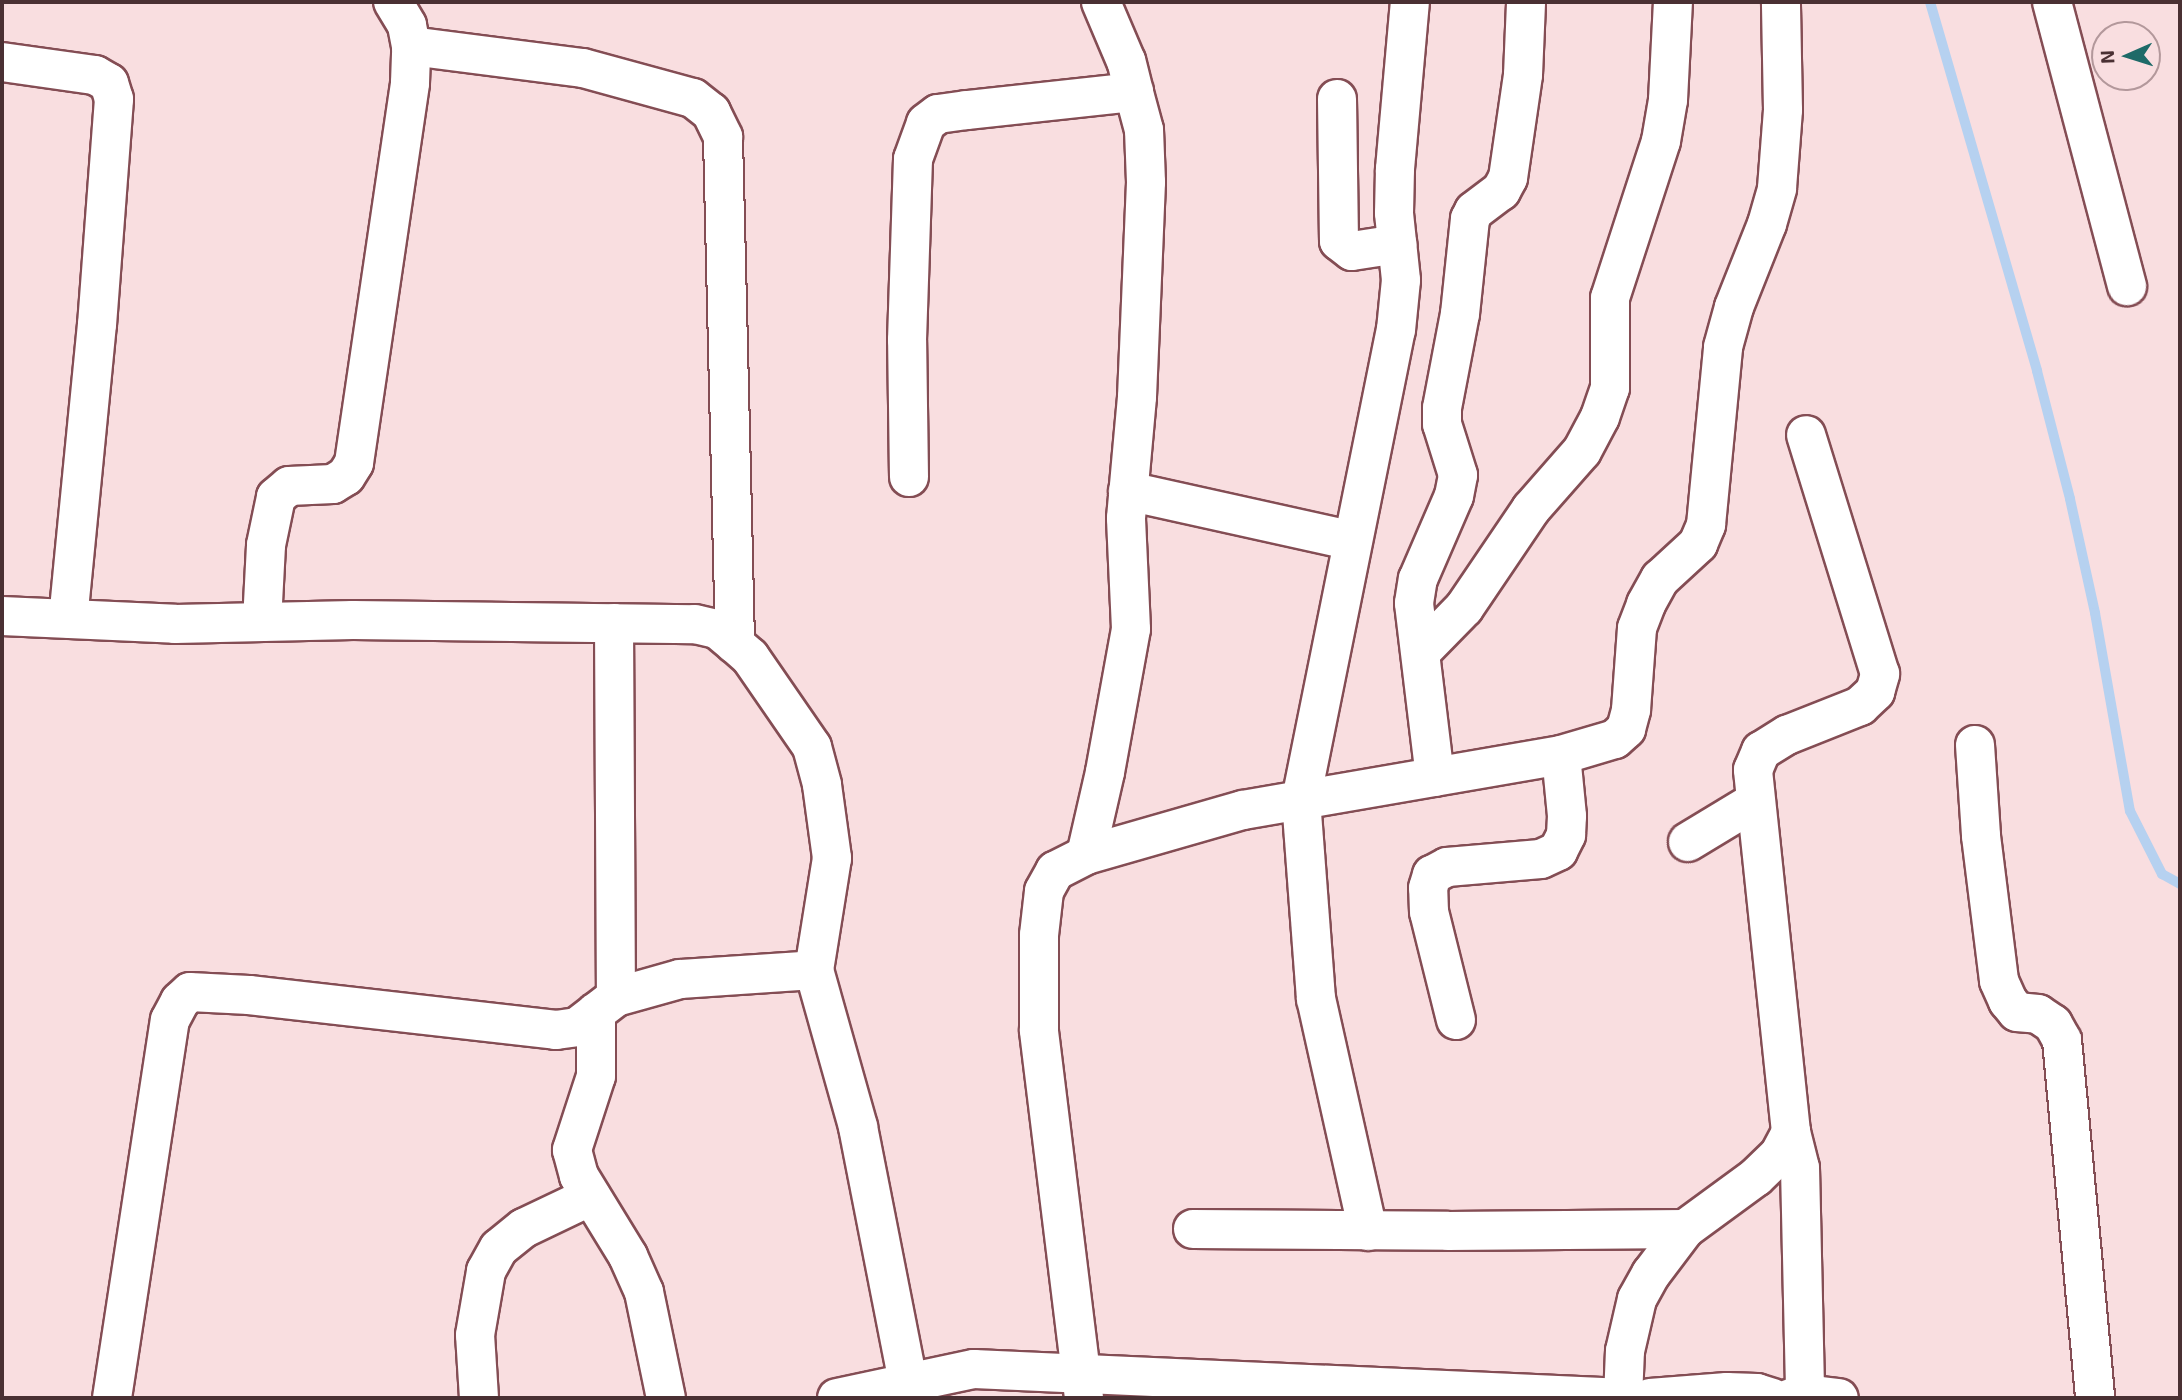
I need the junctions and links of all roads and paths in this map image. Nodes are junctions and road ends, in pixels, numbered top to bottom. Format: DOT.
graph roads {
  1 [pos="393,2"];
  2 [pos="1101,2"];
  3 [pos="1410,2"];
  4 [pos="1526,2"];
  5 [pos="1673,2"];
  6 [pos="1781,2"];
  7 [pos="2052,2"];
  8 [pos="411,46"];
  9 [pos="2,62"];
  10 [pos="1134,92"];
  11 [pos="1337,99"];
  12 [pos="1397,244"];
  13 [pos="2127,286"];
  14 [pos="1806,435"];
  15 [pos="909,477"];
  16 [pos="1128,491"];
  17 [pos="1353,541"];
  18 [pos="2,616"];
  19 [pos="68,619"];
  20 [pos="262,622"];
  21 [pos="614,623"];
  22 [pos="735,644"];
  23 [pos="1421,652"];
  24 [pos="1975,745"];
  25 [pos="1561,755"];
  26 [pos="1435,777"];
  27 [pos="1301,800"];
  28 [pos="1754,802"];
  29 [pos="1688,842"];
  30 [pos="1086,855"];
  31 [pos="814,970"];
  32 [pos="606,1005"];
  33 [pos="1456,1020"];
  34 [pos="1791,1132"];
  35 [pos="591,1196"];
  36 [pos="1685,1228"];
  37 [pos="1193,1229"];
  38 [pos="1368,1231"];
  39 [pos="1082,1386"];
  40 [pos="910,1389"];
  41 [pos="1522,1396"];
  42 [pos="1802,1397"];
  43 [pos="111,1398"];
  44 [pos="479,1398"];
  45 [pos="666,1398"];
  46 [pos="837,1398"];
  47 [pos="1630,1398"];
  48 [pos="2095,1398"];
  1 -- 8 [label="street"];
  2 -- 10 [label="street"];
  3 -- 12 [label="street"];
  4 -- 23 [label="street"];
  5 -- 23 [label="street"];
  6 -- 25 [label="street"];
  7 -- 13 [label="street"];
  8 -- 20 [label="street"];
  8 -- 22 [label="street"];
  9 -- 19 [label="street"];
  10 -- 15 [label="street"];
  10 -- 16 [label="street"];
  11 -- 12 [label="street"];
  12 -- 17 [label="street"];
  14 -- 28 [label="street"];
  16 -- 17 [label="street"];
  16 -- 30 [label="street"];
  17 -- 27 [label="street"];
  18 -- 19 [label="street"];
  19 -- 20 [label="street"];
  20 -- 21 [label="street"];
  21 -- 22 [label="street"];
  21 -- 32 [label="street"];
  22 -- 31 [label="street"];
  23 -- 26 [label="street"];
  24 -- 48 [label="street"];
  25 -- 26 [label="street"];
  25 -- 33 [label="street"];
  26 -- 27 [label="street"];
  27 -- 30 [label="street"];
  27 -- 38 [label="street"];
  28 -- 29 [label="street"];
  28 -- 34 [label="street"];
  30 -- 39 [label="street"];
  31 -- 32 [label="street"];
  31 -- 40 [label="street"];
  32 -- 35 [label="street"];
  32 -- 43 [label="street"];
  34 -- 36 [label="street"];
  34 -- 42 [label="street"];
  35 -- 44 [label="street"];
  35 -- 45 [label="street"];
  36 -- 38 [label="street"];
  36 -- 47 [label="street"];
  37 -- 38 [label="street"];
  39 -- 40 [label="street"];
  39 -- 41 [label="street"];
  40 -- 46 [label="street"];
  41 -- 47 [label="street"];
  42 -- 47 [label="street"];
}
